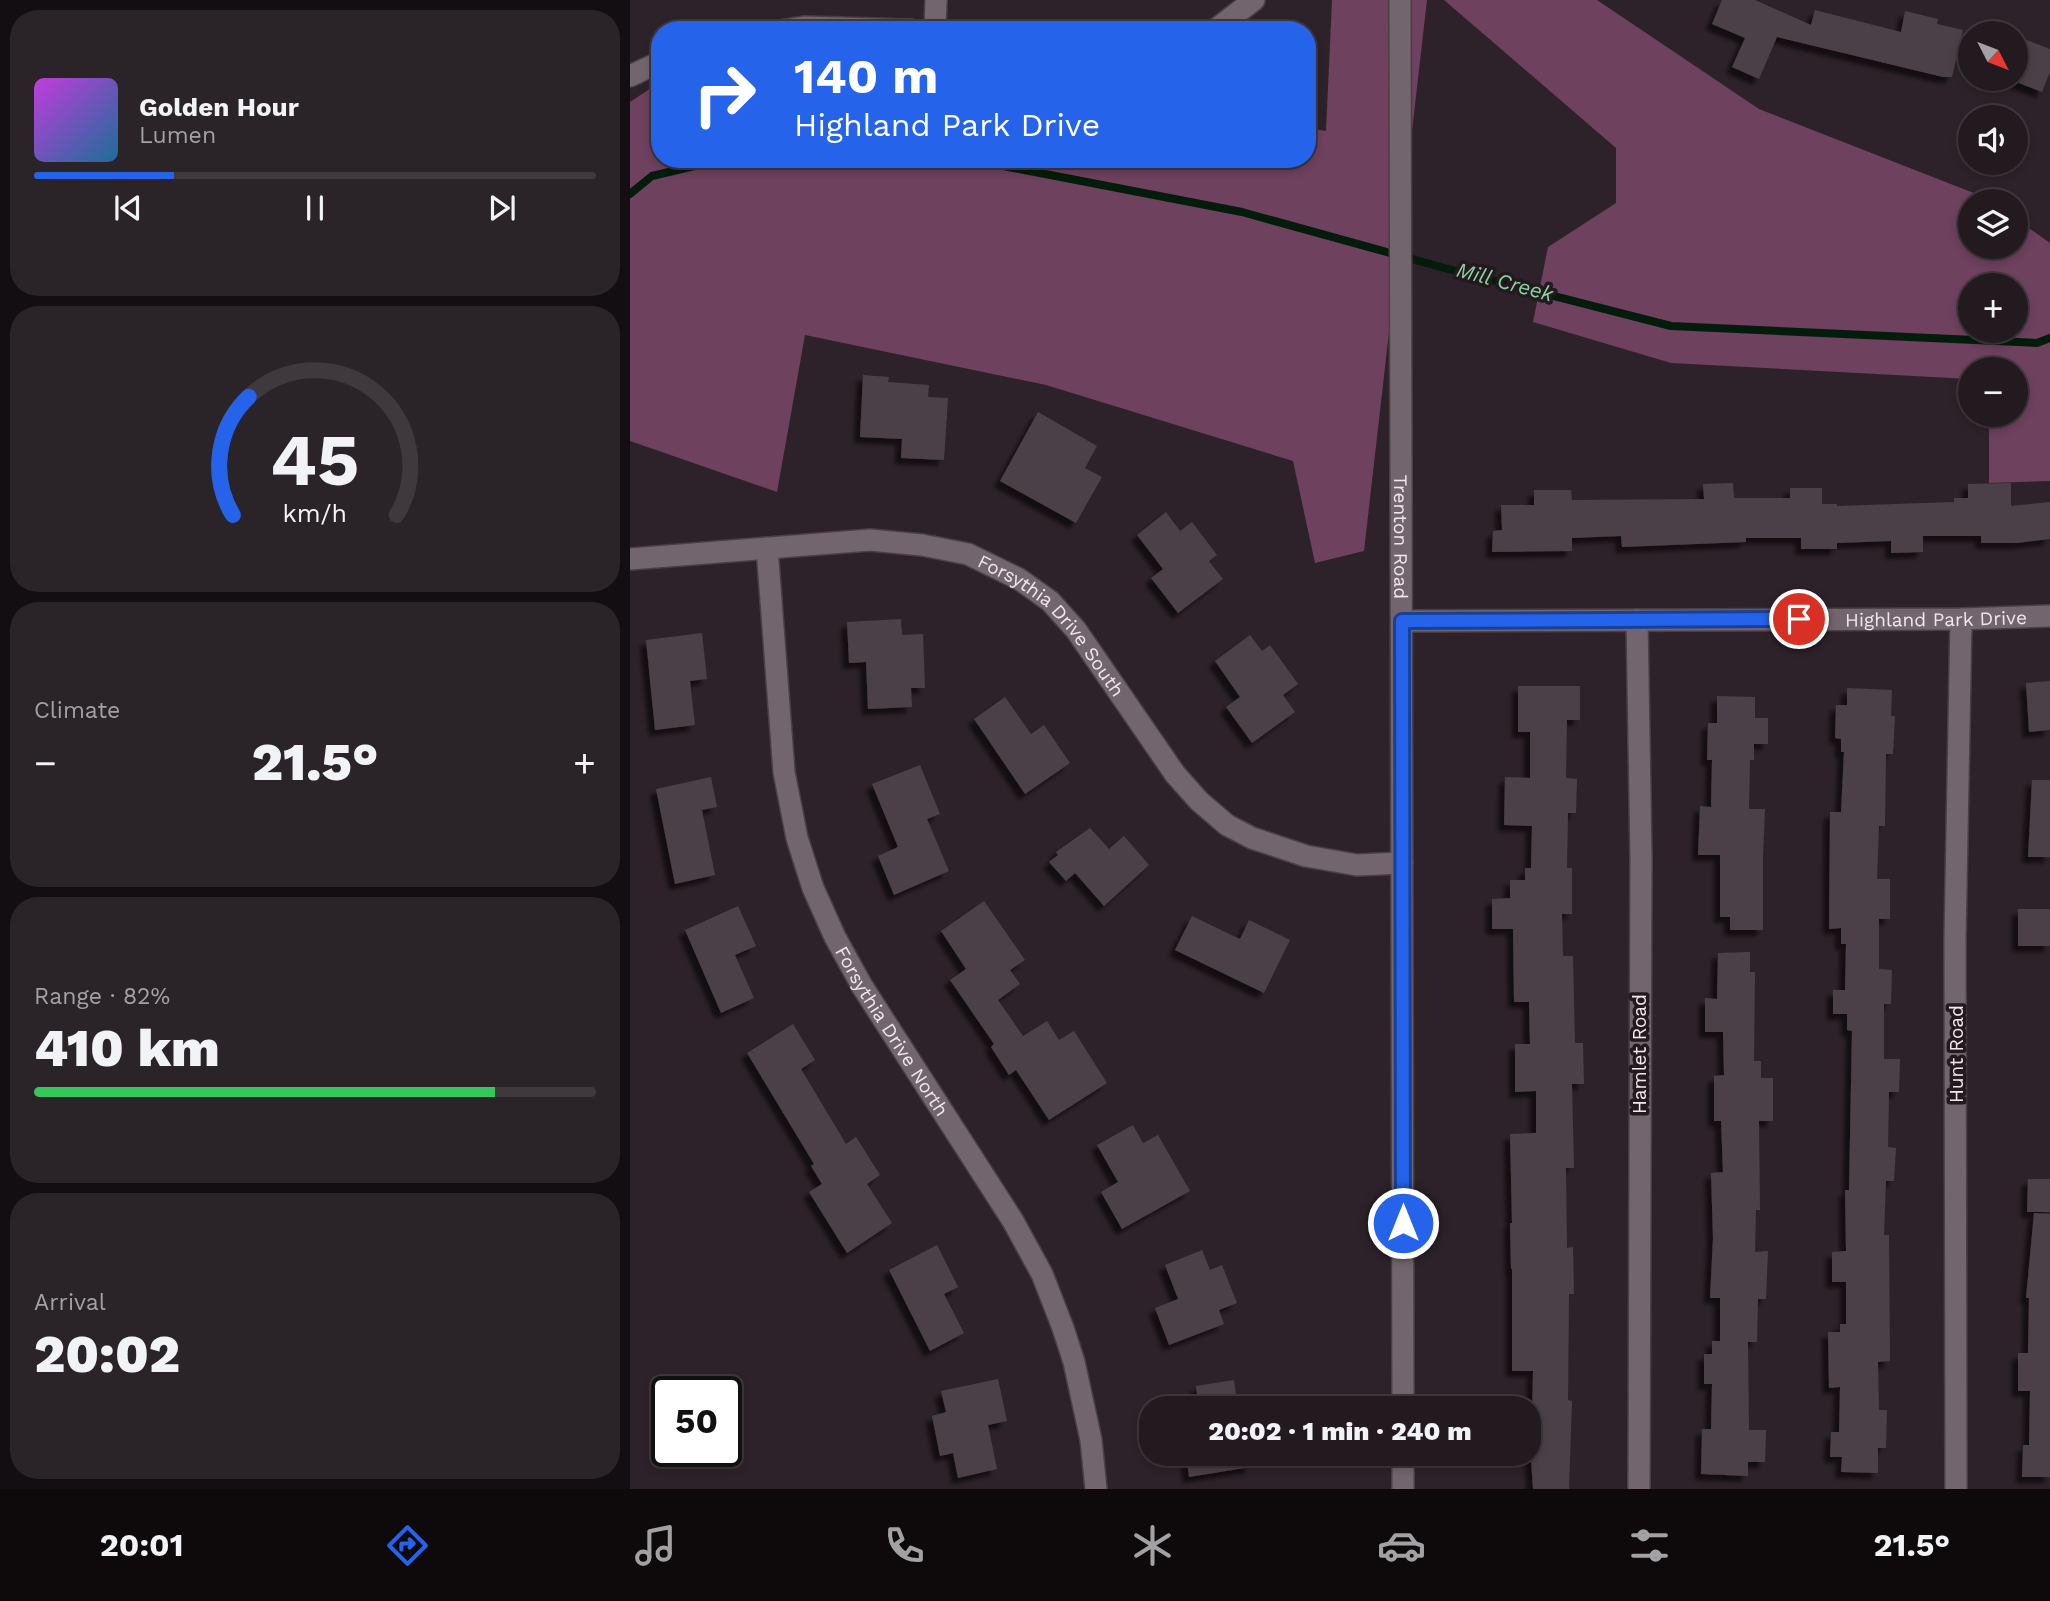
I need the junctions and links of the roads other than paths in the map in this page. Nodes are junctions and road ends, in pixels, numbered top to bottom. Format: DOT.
graph roads {
  1 [pos="936,0"];
  2 [pos="1254,0"];
  3 [pos="1401,0"];
  4 [pos="935,21"];
  5 [pos="1227,21"];
  6 [pos="651,66"];
  7 [pos="630,76"];
  8 [pos="767,548"];
  9 [pos="630,559"];
  10 [pos="2050,615"];
  11 [pos="1961,619"];
  12 [pos="1637,620"];
  13 [pos="1402,621"];
  14 [pos="1402,863"];
  15 [pos="1403,1396"];
  16 [pos="1403,1466"];
  17 [pos="1096,1489"];
  18 [pos="1403,1489"];
  19 [pos="1639,1489"];
  20 [pos="1956,1489"];
  1 -- 4 [label="street"];
  2 -- 5 [label="street"];
  3 -- 13 [label="street, Trenton Road"];
  6 -- 7 [label="street"];
  8 -- 9 [label="street, Forsythia Drive South"];
  8 -- 14 [label="street, Forsythia Drive South"];
  8 -- 17 [label="street, Forsythia Drive North"];
  10 -- 11 [label="street, Highland Park Drive"];
  11 -- 12 [label="street, Highland Park Drive"];
  11 -- 20 [label="street, Hunt Road"];
  12 -- 13 [label="street, Highland Park Drive"];
  12 -- 19 [label="street, Hamlet Road"];
  13 -- 14 [label="street, Trenton Road"];
  14 -- 15 [label="street, Trenton Road"];
  16 -- 18 [label="street"];
}
